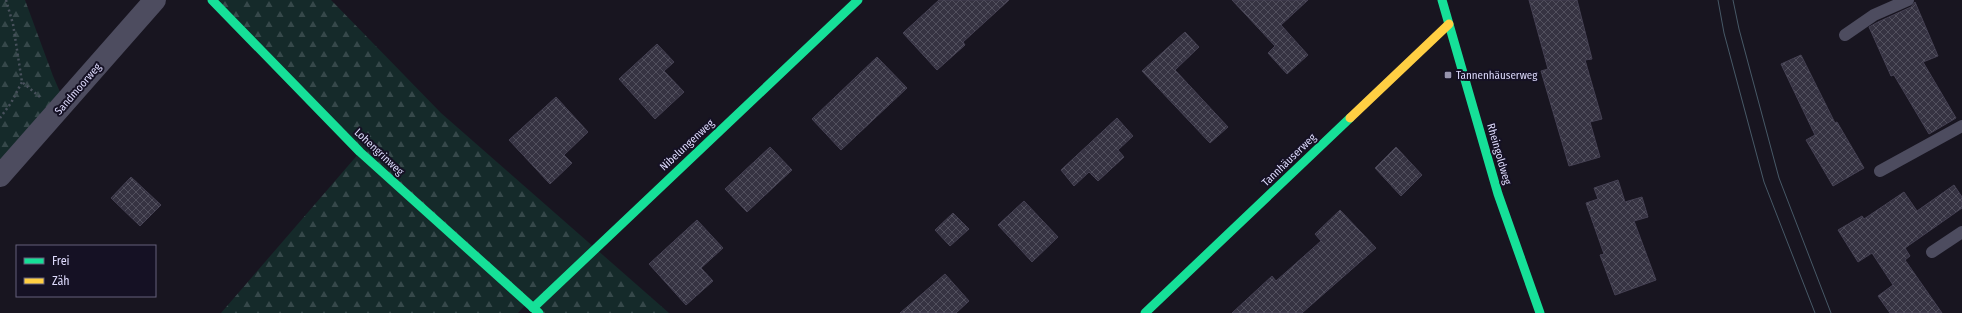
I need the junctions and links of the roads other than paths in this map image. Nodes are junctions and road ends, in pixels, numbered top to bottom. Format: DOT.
graph roads {
  1 [pos="155,0"];
  2 [pos="212,0"];
  3 [pos="858,0"];
  4 [pos="1442,0"];
  5 [pos="1908,0"];
  6 [pos="1449,24"];
  7 [pos="1844,35"];
  8 [pos="1962,126"];
  9 [pos="1880,171"];
  10 [pos="0,176"];
  11 [pos="1962,232"];
  12 [pos="1932,252"];
  13 [pos="536,310"];
  14 [pos="1145,313"];
  15 [pos="1540,313"];
  1 -- 10 [label="street, Sandmoorweg"];
  2 -- 13 [label="street, Lohengrinweg"];
  3 -- 13 [label="street, Nibelungenweg"];
  4 -- 6 [label="street, Rheingoldweg"];
  5 -- 7 [label="lane"];
  6 -- 14 [label="street, Tannhäuserweg"];
  6 -- 15 [label="street, Rheingoldweg"];
  8 -- 9 [label="lane"];
  11 -- 12 [label="lane"];
}
